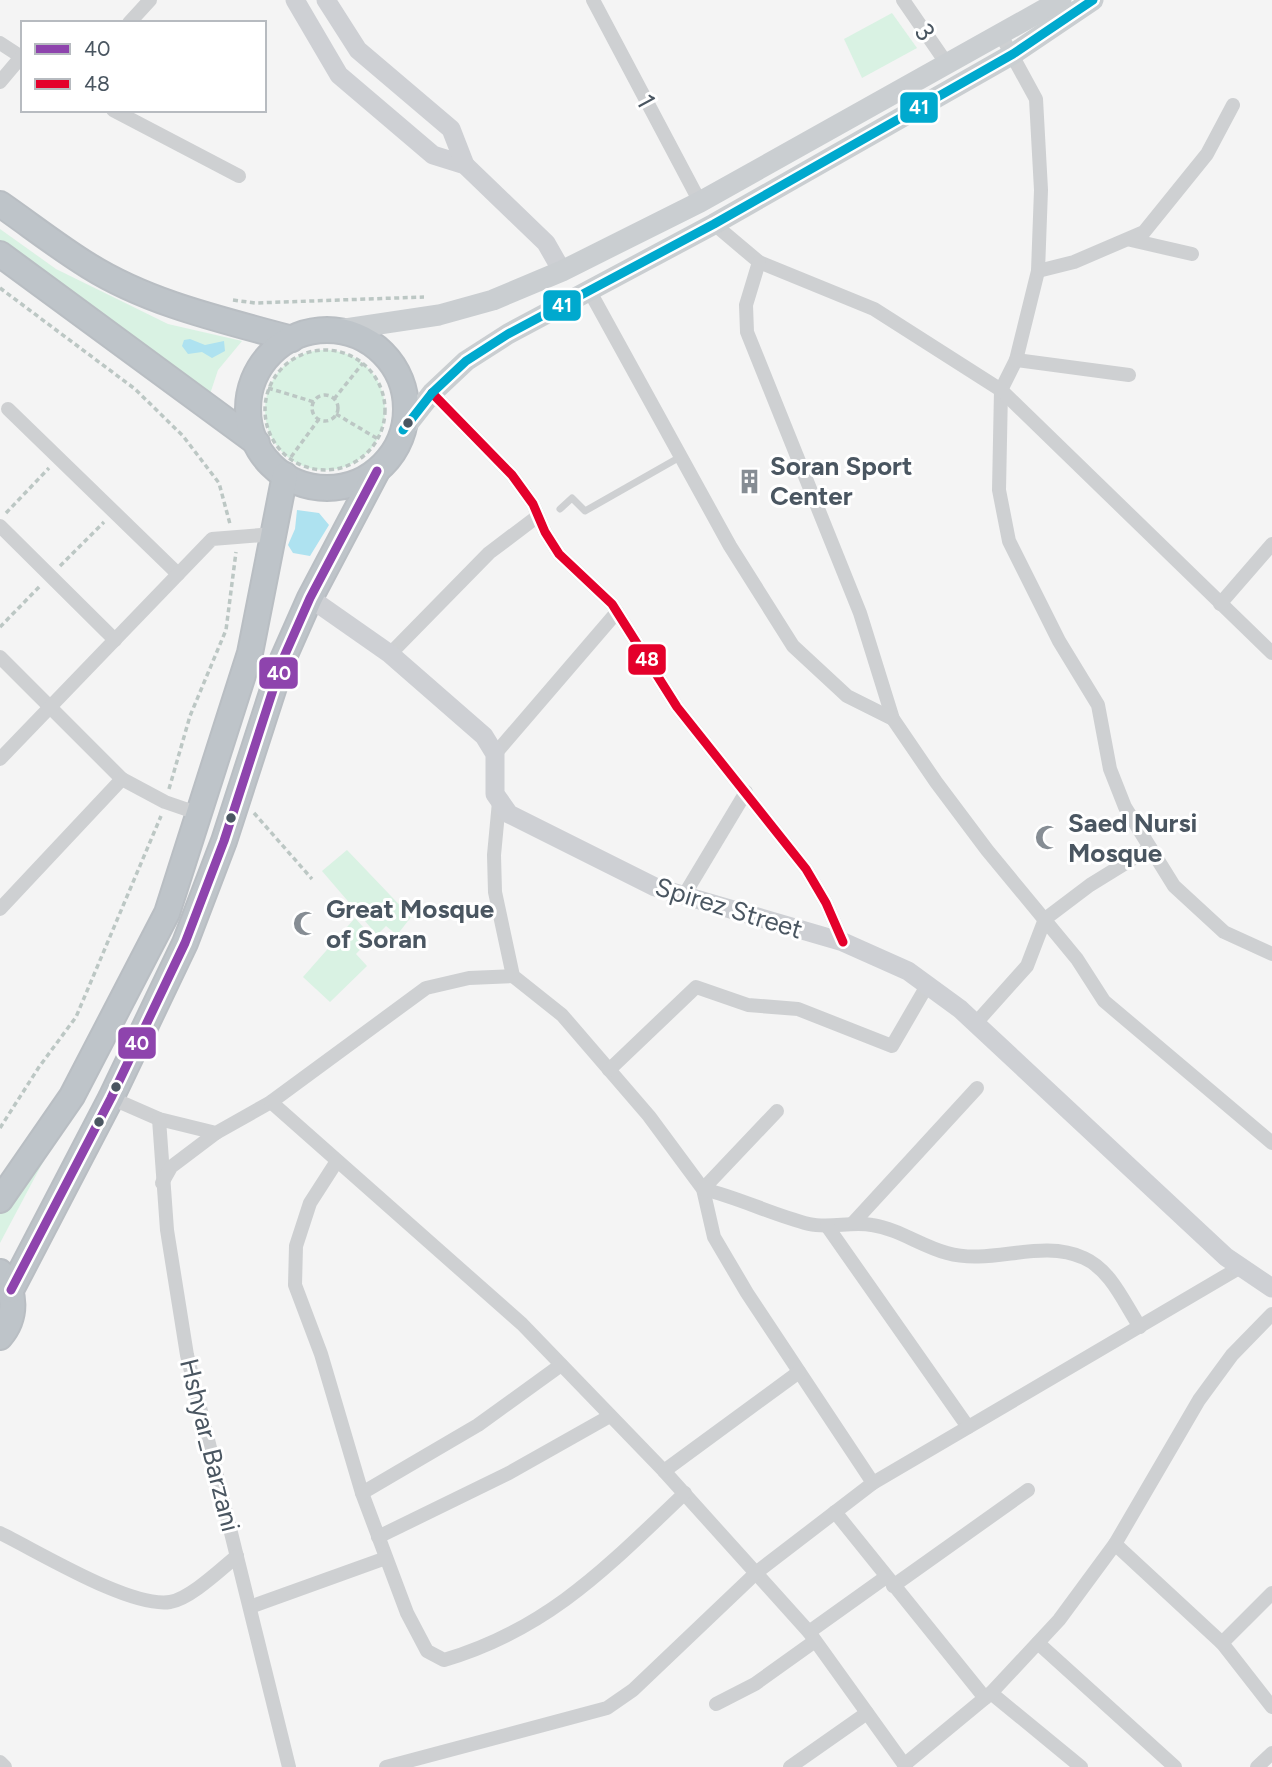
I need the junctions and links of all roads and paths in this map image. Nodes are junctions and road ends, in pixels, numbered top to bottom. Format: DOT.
graph roads {
  1 [pos="150,0"];
  2 [pos="295,0"];
  3 [pos="326,0"];
  4 [pos="593,0"];
  5 [pos="903,0"];
  6 [pos="1061,0"];
  7 [pos="1093,0"];
  8 [pos="131,21"];
  9 [pos="1001,35"];
  10 [pos="0,43"];
  11 [pos="1013,54"];
  12 [pos="21,56"];
  13 [pos="21,58"];
  14 [pos="947,64"];
  15 [pos="0,82"];
  16 [pos="1233,105"];
  17 [pos="117,112"];
  18 [pos="465,165"];
  19 [pos="239,176"];
  20 [pos="700,202"];
  21 [pos="0,204"];
  22 [pos="714,223"];
  23 [pos="1131,240"];
  24 [pos="1192,254"];
  25 [pos="760,262"];
  26 [pos="3,263"];
  27 [pos="562,271"];
  28 [pos="1038,271"];
  29 [pos="0,288"];
  30 [pos="589,290"];
  31 [pos="428,296"];
  32 [pos="231,300"];
  33 [pos="332,331"];
  34 [pos="292,339"];
  35 [pos="1016,360"];
  36 [pos="363,363"];
  37 [pos="1129,375"];
  38 [pos="268,388"];
  39 [pos="1001,390"];
  40 [pos="432,393"];
  41 [pos="334,399"];
  42 [pos="314,402"];
  43 [pos="8,408"];
  44 [pos="337,414"];
  45 [pos="319,419"];
  46 [pos="403,430"];
  47 [pos="378,439"];
  48 [pos="257,443"];
  49 [pos="680,457"];
  50 [pos="58,458"];
  51 [pos="287,467"];
  52 [pos="377,471"];
  53 [pos="560,509"];
  54 [pos="114,512"];
  55 [pos="538,516"];
  56 [pos="0,519"];
  57 [pos="0,526"];
  58 [pos="274,534"];
  59 [pos="234,537"];
  60 [pos="1272,544"];
  61 [pos="178,575"];
  62 [pos="50,576"];
  63 [pos="310,598"];
  64 [pos="1220,604"];
  65 [pos="617,612"];
  66 [pos="0,627"];
  67 [pos="115,640"];
  68 [pos="1272,653"];
  69 [pos="390,654"];
  70 [pos="0,657"];
  71 [pos="51,706"];
  72 [pos="893,719"];
  73 [pos="495,754"];
  74 [pos="0,759"];
  75 [pos="122,779"];
  76 [pos="746,792"];
  77 [pos="165,802"];
  78 [pos="499,802"];
  79 [pos="249,811"];
  80 [pos="200,814"];
  81 [pos="1150,848"];
  82 [pos="312,879"];
  83 [pos="683,898"];
  84 [pos="0,909"];
  85 [pos="1045,919"];
  86 [pos="844,942"];
  87 [pos="1272,954"];
  88 [pos="513,976"];
  89 [pos="928,984"];
  90 [pos="975,1024"];
  91 [pos="609,1070"];
  92 [pos="977,1088"];
  93 [pos="111,1098"];
  94 [pos="271,1102"];
  95 [pos="777,1111"];
  96 [pos="159,1119"];
  97 [pos="0,1128"];
  98 [pos="216,1133"];
  99 [pos="1272,1143"];
  100 [pos="337,1161"];
  101 [pos="162,1184"];
  102 [pos="703,1189"];
  103 [pos="0,1200"];
  104 [pos="853,1223"];
  105 [pos="827,1226"];
  106 [pos="1239,1268"];
  107 [pos="6,1281"];
  108 [pos="1272,1288"];
  109 [pos="1272,1314"];
  110 [pos="1140,1327"];
  111 [pos="0,1337"];
  112 [pos="561,1365"];
  113 [pos="799,1372"];
  114 [pos="610,1416"];
  115 [pos="968,1427"];
  116 [pos="664,1471"];
  117 [pos="873,1483"];
  118 [pos="1028,1490"];
  119 [pos="362,1493"];
  120 [pos="685,1493"];
  121 [pos="835,1512"];
  122 [pos="0,1533"];
  123 [pos="378,1537"];
  124 [pos="1115,1544"];
  125 [pos="237,1556"];
  126 [pos="386,1558"];
  127 [pos="757,1572"];
  128 [pos="889,1581"];
  129 [pos="1272,1593"];
  130 [pos="250,1606"];
  131 [pos="812,1637"];
  132 [pos="1038,1643"];
  133 [pos="1222,1643"];
  134 [pos="988,1695"];
  135 [pos="716,1704"];
  136 [pos="1272,1707"];
  137 [pos="867,1713"];
  138 [pos="1272,1753"];
  139 [pos="0,1762"];
  140 [pos="900,1764"];
  141 [pos="5,1767"];
  142 [pos="289,1767"];
  143 [pos="386,1767"];
  144 [pos="790,1767"];
  145 [pos="1081,1767"];
  146 [pos="1175,1767"];
  147 [pos="1257,1767"];
  1 -- 8 [label="street"];
  2 -- 18 [label="main road"];
  3 -- 18 [label="main road"];
  4 -- 20 [label="street, 1"];
  5 -- 14 [label="street, 3"];
  6 -- 9 [label="main road"];
  7 -- 11 [label="main road"];
  9 -- 11 [label="street"];
  9 -- 14 [label="main road"];
  10 -- 12 [label="street"];
  11 -- 22 [label="main road"];
  11 -- 28 [label="street"];
  13 -- 15 [label="street"];
  14 -- 20 [label="main road"];
  16 -- 23 [label="street"];
  17 -- 19 [label="street"];
  18 -- 27 [label="main road"];
  20 -- 27 [label="main road"];
  21 -- 34 [label="highway"];
  22 -- 25 [label="street"];
  22 -- 30 [label="main road"];
  23 -- 24 [label="street"];
  23 -- 28 [label="street"];
  25 -- 39 [label="street"];
  25 -- 72 [label="street"];
  26 -- 48 [label="highway"];
  27 -- 33 [label="main road"];
  28 -- 35 [label="street"];
  29 -- 59 [label="path"];
  30 -- 40 [label="main road"];
  30 -- 49 [label="street"];
  31 -- 32 [label="path"];
  33 -- 34 [label="highway"];
  33 -- 46 [label="highway"];
  34 -- 48 [label="highway"];
  35 -- 37 [label="street"];
  35 -- 39 [label="street"];
  36 -- 38 [label="path"];
  36 -- 41 [label="path"];
  36 -- 47 [label="path"];
  38 -- 42 [label="path"];
  38 -- 51 [label="path"];
  39 -- 64 [label="street"];
  39 -- 81 [label="street"];
  40 -- 46 [label="main road"];
  40 -- 55 [label="street"];
  41 -- 42 [label="path"];
  41 -- 44 [label="path"];
  42 -- 45 [label="path"];
  43 -- 50 [label="street"];
  44 -- 45 [label="path"];
  44 -- 47 [label="path"];
  45 -- 51 [label="path"];
  46 -- 52 [label="highway"];
  47 -- 51 [label="path"];
  48 -- 51 [label="highway"];
  49 -- 53 [label="lane"];
  49 -- 72 [label="street"];
  50 -- 54 [label="street"];
  50 -- 56 [label="path"];
  51 -- 52 [label="highway"];
  51 -- 58 [label="highway"];
  52 -- 63 [label="highway"];
  54 -- 61 [label="street"];
  54 -- 62 [label="path"];
  55 -- 65 [label="street"];
  55 -- 69 [label="street"];
  57 -- 62 [label="street"];
  58 -- 59 [label="street"];
  58 -- 80 [label="highway"];
  59 -- 61 [label="street"];
  59 -- 77 [label="path"];
  60 -- 64 [label="street"];
  61 -- 67 [label="street"];
  62 -- 66 [label="path"];
  62 -- 67 [label="street"];
  63 -- 69 [label="main road"];
  63 -- 93 [label="highway"];
  64 -- 68 [label="street"];
  65 -- 73 [label="street"];
  65 -- 76 [label="street"];
  67 -- 71 [label="street"];
  69 -- 73 [label="main road"];
  70 -- 71 [label="street"];
  71 -- 74 [label="street"];
  71 -- 75 [label="street"];
  72 -- 85 [label="street"];
  73 -- 78 [label="main road"];
  75 -- 77 [label="street"];
  75 -- 84 [label="street"];
  76 -- 83 [label="street"];
  76 -- 86 [label="street"];
  77 -- 80 [label="street"];
  77 -- 97 [label="path"];
  78 -- 83 [label="main road, Spirez Street"];
  78 -- 88 [label="street"];
  79 -- 82 [label="path"];
  80 -- 103 [label="highway"];
  81 -- 85 [label="street"];
  81 -- 87 [label="street"];
  83 -- 86 [label="main road, Spirez Street"];
  85 -- 90 [label="street"];
  85 -- 99 [label="street"];
  86 -- 89 [label="main road, Spirez Street"];
  88 -- 91 [label="street"];
  88 -- 94 [label="street"];
  89 -- 90 [label="main road, Spirez Street"];
  89 -- 91 [label="street"];
  90 -- 106 [label="main road, Spirez Street"];
  91 -- 102 [label="street"];
  92 -- 104 [label="street"];
  93 -- 96 [label="street"];
  93 -- 107 [label="highway"];
  94 -- 98 [label="street"];
  94 -- 100 [label="street"];
  95 -- 102 [label="street"];
  96 -- 98 [label="street"];
  96 -- 101 [label="street, Hshyar_Barzani"];
  98 -- 101 [label="street"];
  100 -- 112 [label="street"];
  100 -- 119 [label="street"];
  101 -- 125 [label="street, Hshyar_Barzani"];
  102 -- 105 [label="street"];
  102 -- 113 [label="street"];
  104 -- 105 [label="street"];
  104 -- 110 [label="street"];
  105 -- 115 [label="street"];
  106 -- 108 [label="main road, Spirez Street"];
  106 -- 110 [label="street"];
  107 -- 111 [label="highway"];
  109 -- 124 [label="street"];
  110 -- 115 [label="street"];
  112 -- 114 [label="street"];
  112 -- 119 [label="street"];
  113 -- 116 [label="street"];
  113 -- 117 [label="street"];
  114 -- 116 [label="street"];
  114 -- 123 [label="street"];
  115 -- 117 [label="street"];
  116 -- 120 [label="street"];
  117 -- 121 [label="street"];
  118 -- 128 [label="street"];
  119 -- 123 [label="street"];
  120 -- 126 [label="street"];
  120 -- 127 [label="street"];
  121 -- 127 [label="street"];
  121 -- 128 [label="street"];
  122 -- 125 [label="street"];
  123 -- 126 [label="street"];
  124 -- 132 [label="street"];
  124 -- 133 [label="street"];
  125 -- 130 [label="street, Hshyar_Barzani"];
  126 -- 130 [label="street"];
  127 -- 131 [label="street"];
  127 -- 143 [label="street"];
  128 -- 131 [label="street"];
  128 -- 134 [label="street"];
  129 -- 133 [label="street"];
  130 -- 142 [label="street, Hshyar_Barzani"];
  131 -- 135 [label="street"];
  131 -- 137 [label="street"];
  132 -- 134 [label="street"];
  132 -- 146 [label="street"];
  133 -- 136 [label="street"];
  134 -- 140 [label="street"];
  134 -- 145 [label="street"];
  137 -- 140 [label="street"];
  137 -- 144 [label="street"];
  138 -- 147 [label="street"];
  139 -- 141 [label="street"];
}
